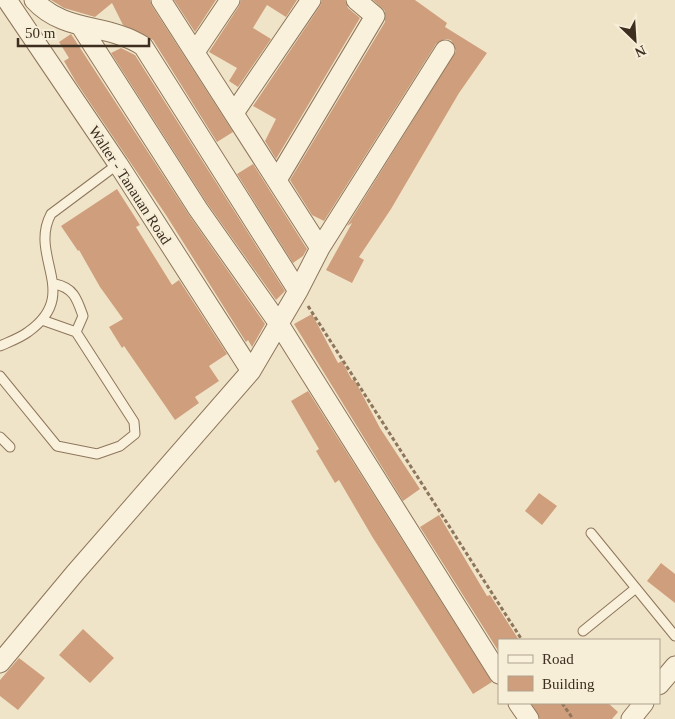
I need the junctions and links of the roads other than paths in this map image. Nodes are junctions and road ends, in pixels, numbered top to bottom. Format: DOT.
graph roads {
  1 [pos="7,0"];
  2 [pos="34,0"];
  3 [pos="161,0"];
  4 [pos="230,0"];
  5 [pos="311,0"];
  6 [pos="356,0"];
  7 [pos="80,25"];
  8 [pos="445,50"];
  9 [pos="195,52"];
  10 [pos="234,113"];
  11 [pos="118,164"];
  12 [pos="277,180"];
  13 [pos="320,248"];
  14 [pos="55,284"];
  15 [pos="298,291"];
  16 [pos="42,320"];
  17 [pos="279,324"];
  18 [pos="76,332"];
  19 [pos="0,346"];
  20 [pos="251,371"];
  21 [pos="0,376"];
  22 [pos="0,437"];
  23 [pos="10,447"];
  24 [pos="591,533"];
  25 [pos="636,588"];
  26 [pos="583,630"];
  27 [pos="675,636"];
  28 [pos="0,664"];
  29 [pos="675,666"];
  30 [pos="498,672"];
  31 [pos="660,684"];
  32 [pos="519,704"];
  33 [pos="643,704"];
  34 [pos="529,719"];
  35 [pos="631,719"];
  1 -- 11 [label="street, Walter - Tanauan Road"];
  2 -- 7 [label="street"];
  3 -- 9 [label="street"];
  4 -- 9 [label="street"];
  5 -- 10 [label="street"];
  6 -- 12 [label="street"];
  7 -- 15 [label="street"];
  7 -- 17 [label="street"];
  8 -- 13 [label="street"];
  9 -- 10 [label="street"];
  10 -- 12 [label="street"];
  11 -- 14 [label="lane"];
  11 -- 20 [label="street, Walter - Tanauan Road"];
  12 -- 13 [label="street"];
  13 -- 15 [label="street"];
  14 -- 16 [label="lane"];
  14 -- 18 [label="lane"];
  15 -- 17 [label="street"];
  16 -- 18 [label="lane"];
  16 -- 19 [label="lane"];
  17 -- 20 [label="street"];
  17 -- 30 [label="street"];
  18 -- 21 [label="lane"];
  20 -- 28 [label="street"];
  22 -- 23 [label="lane"];
  24 -- 25 [label="lane"];
  25 -- 26 [label="lane"];
  25 -- 27 [label="lane"];
  29 -- 31 [label="street"];
  32 -- 34 [label="street"];
  33 -- 35 [label="street"];
}
